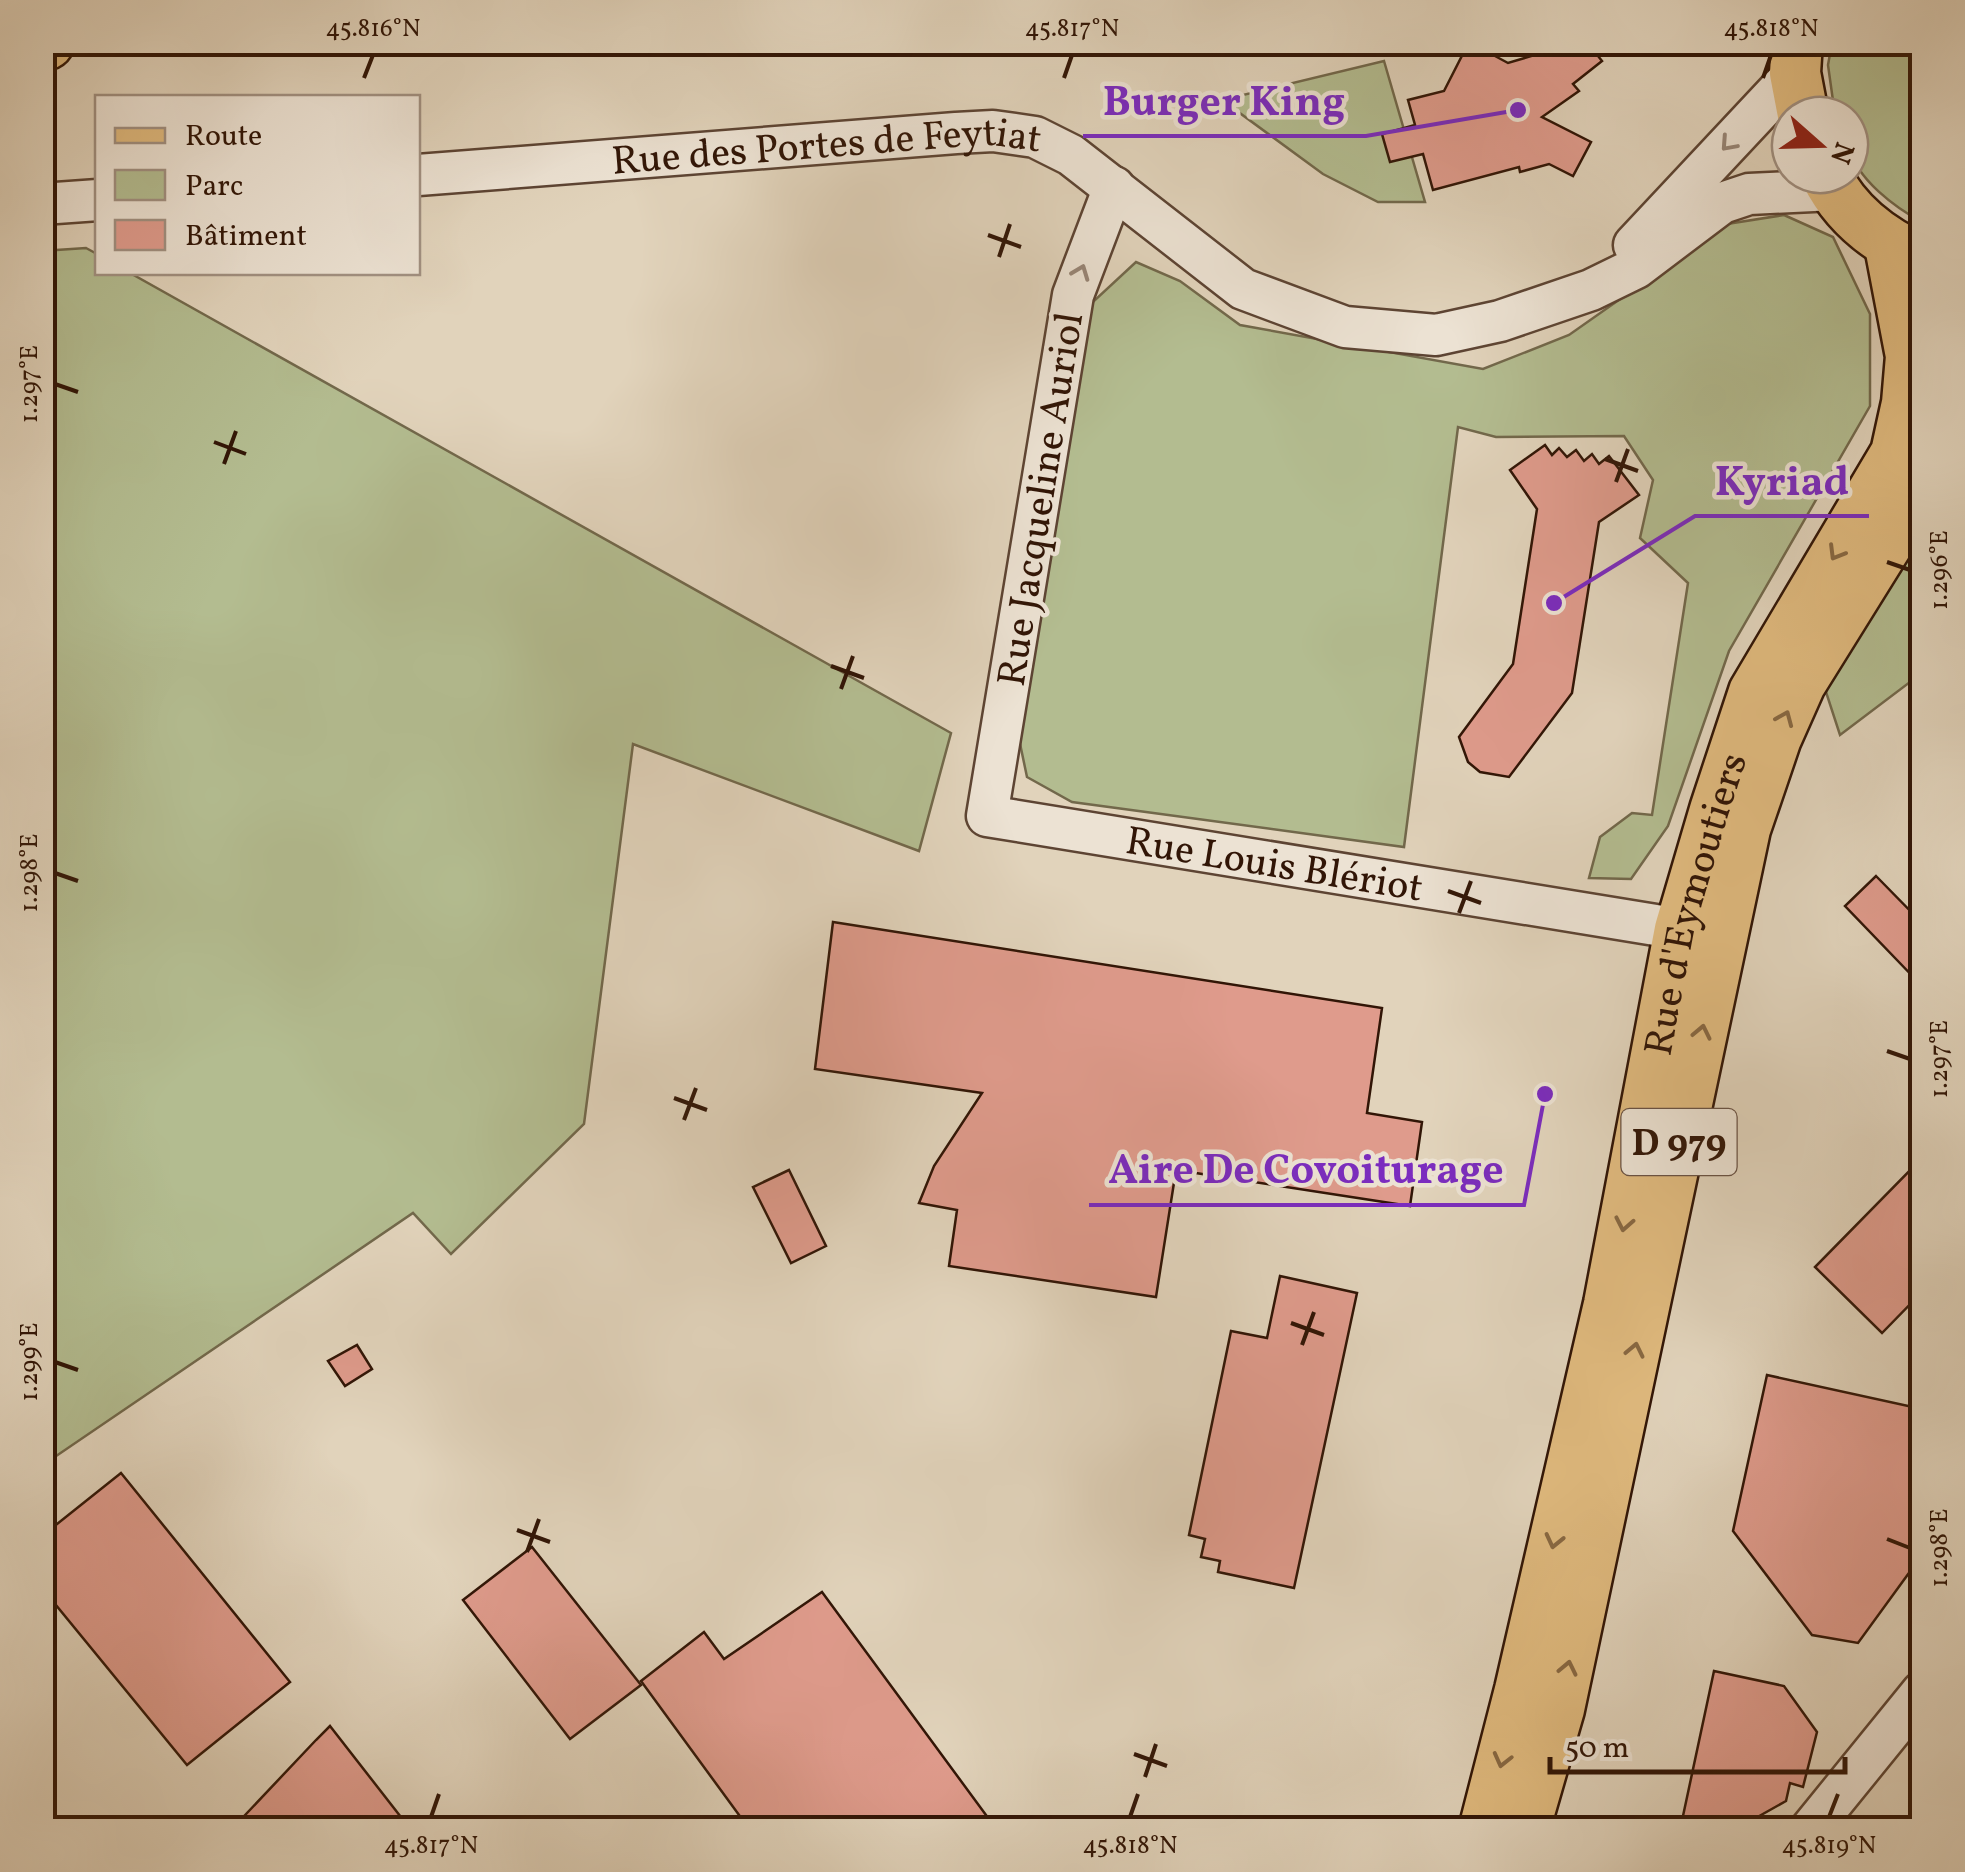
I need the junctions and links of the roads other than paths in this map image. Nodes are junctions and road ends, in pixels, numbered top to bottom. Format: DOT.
graph roads {
  1 [pos="1798,77"];
  2 [pos="420,175"];
  3 [pos="1114,186"];
  4 [pos="1770,191"];
  5 [pos="1839,195"];
  6 [pos="95,200"];
  7 [pos="42,204"];
  8 [pos="1906,253"];
  9 [pos="1591,290"];
  10 [pos="1922,488"];
  11 [pos="986,816"];
  12 [pos="1680,928"];
  13 [pos="1922,1692"];
  14 [pos="1484,1830"];
  15 [pos="1524,1830"];
  16 [pos="1810,1830"];
  1 -- 9 [label="street, Rue des Portes de Feytiat, one-way"];
  2 -- 3 [label="street, Rue des Portes de Feytiat"];
  3 -- 9 [label="street, Rue des Portes de Feytiat"];
  11 -- 3 [label="street, Rue Jacqueline Auriol, one-way"];
  4 -- 9 [label="street, Rue des Portes de Feytiat"];
  5 -- 8 [label="main road"];
  6 -- 7 [label="street"];
  8 -- 12 [label="main road, Rue d'Eymoutiers / D 979, one-way"];
  15 -- 10 [label="main road, D 979, one-way"];
  11 -- 12 [label="street, Rue Louis Blériot"];
  12 -- 14 [label="main road, Rue d'Eymoutiers / D 979, one-way"];
  13 -- 16 [label="street"];
}
